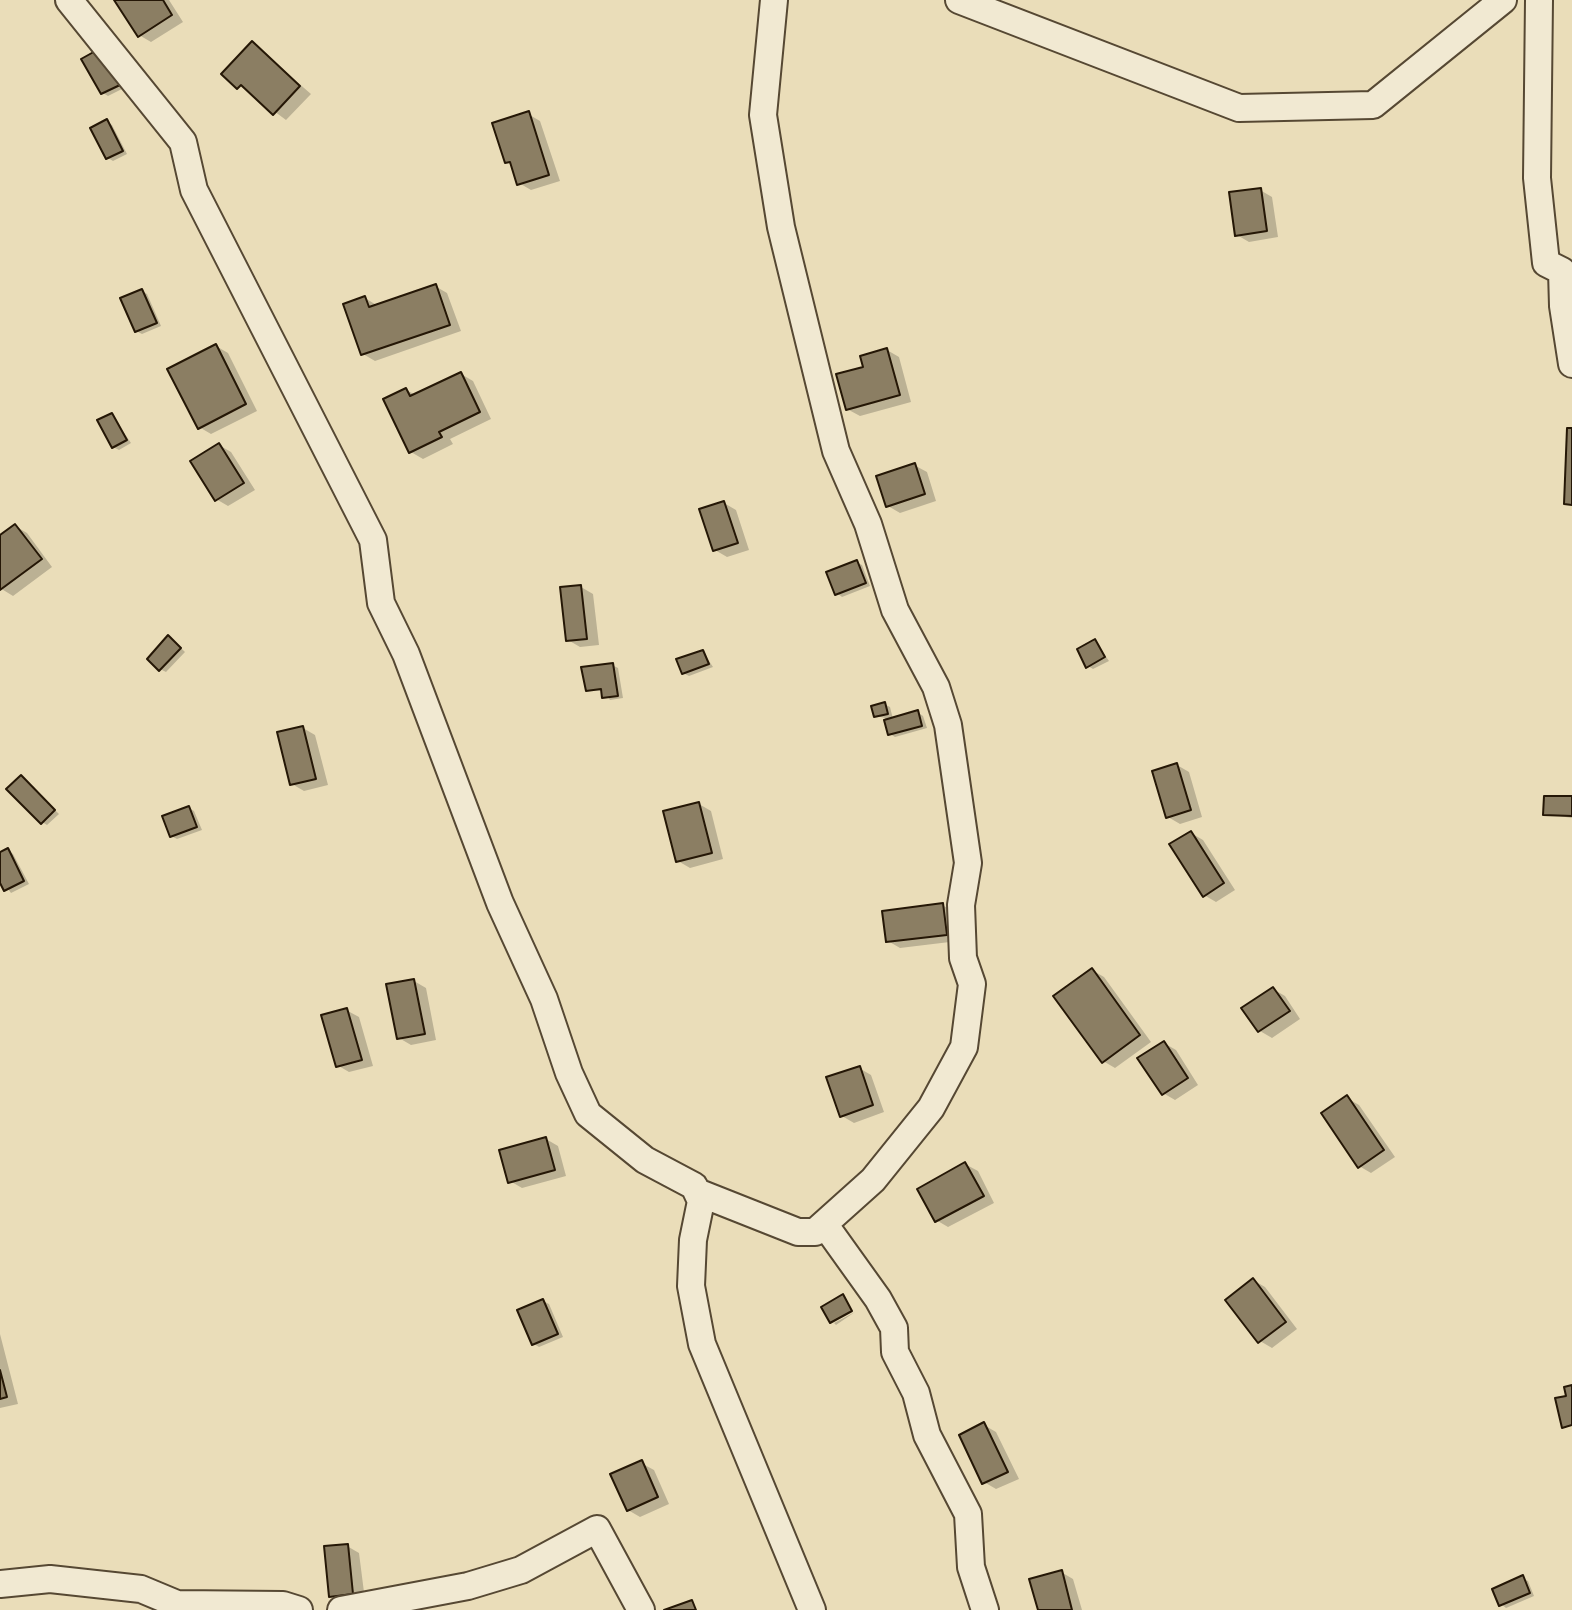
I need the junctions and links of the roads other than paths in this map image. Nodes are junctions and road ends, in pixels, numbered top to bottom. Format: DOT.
graph roads {
  1 [pos="69,0"];
  2 [pos="774,0"];
  3 [pos="959,0"];
  4 [pos="1503,0"];
  5 [pos="1539,0"];
  6 [pos="1572,364"];
  7 [pos="697,1192"];
  8 [pos="825,1225"];
  9 [pos="0,1584"];
  10 [pos="299,1610"];
  11 [pos="341,1610"];
  12 [pos="641,1610"];
  13 [pos="812,1610"];
  14 [pos="985,1610"];
  1 -- 7 [label="street"];
  2 -- 8 [label="street"];
  3 -- 4 [label="street"];
  5 -- 6 [label="street"];
  7 -- 8 [label="street"];
  7 -- 13 [label="street"];
  8 -- 14 [label="street"];
  9 -- 10 [label="street"];
  11 -- 12 [label="street"];
}
